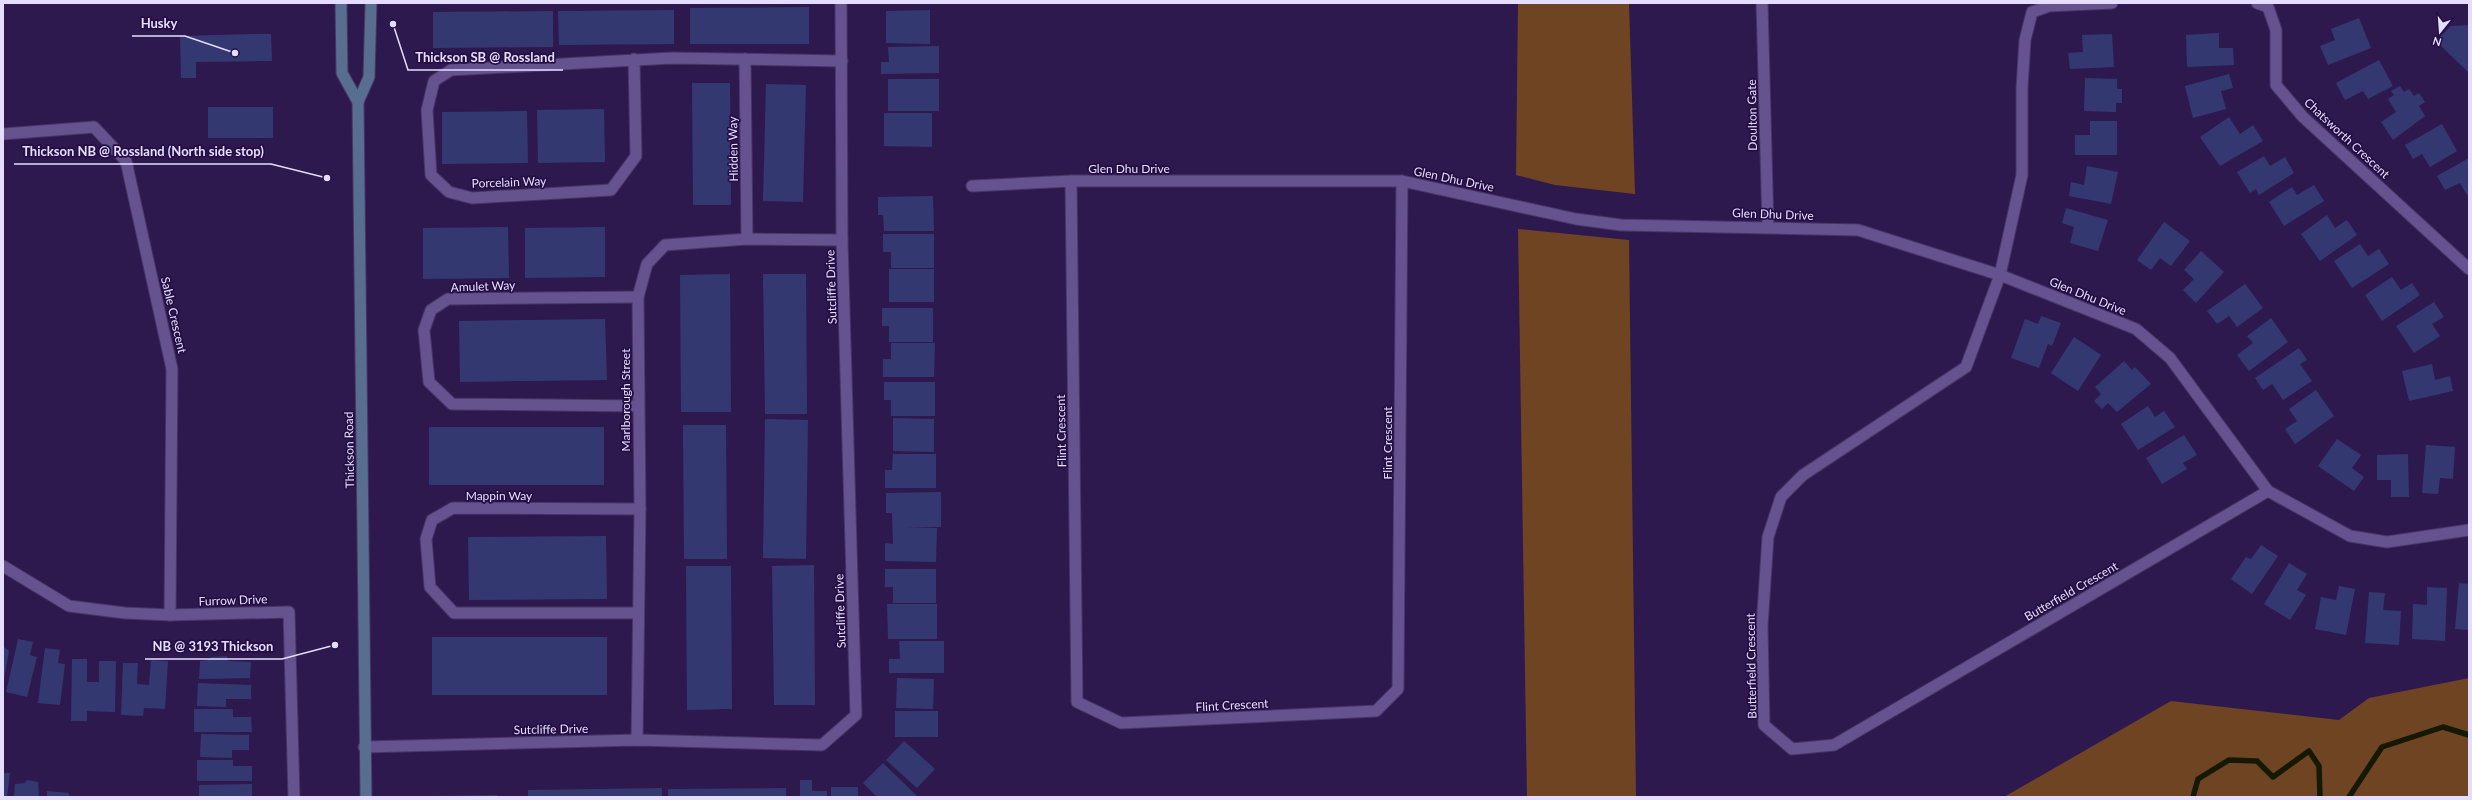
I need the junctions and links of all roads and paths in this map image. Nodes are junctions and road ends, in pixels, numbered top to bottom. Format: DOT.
graph roads {
  1 [pos="341,3"];
  2 [pos="371,3"];
  3 [pos="841,3"];
  4 [pos="1762,3"];
  5 [pos="2112,3"];
  6 [pos="2258,3"];
  7 [pos="634,59"];
  8 [pos="745,59"];
  9 [pos="842,60"];
  10 [pos="358,102"];
  11 [pos="3,134"];
  12 [pos="1071,180"];
  13 [pos="1402,181"];
  14 [pos="972,186"];
  15 [pos="1768,227"];
  16 [pos="747,239"];
  17 [pos="842,240"];
  18 [pos="2469,269"];
  19 [pos="2000,275"];
  20 [pos="638,297"];
  21 [pos="638,406"];
  22 [pos="2268,491"];
  23 [pos="640,509"];
  24 [pos="2469,530"];
  25 [pos="3,566"];
  26 [pos="638,613"];
  27 [pos="170,615"];
  28 [pos="637,740"];
  29 [pos="364,747"];
  30 [pos="294,797"];
  31 [pos="366,797"];
  1 -- 10 [label="main road, Thickson Road"];
  2 -- 10 [label="main road, Thickson Road"];
  3 -- 9 [label="street, Sutcliffe Drive"];
  4 -- 15 [label="street, Doulton Gate"];
  5 -- 19 [label="street"];
  6 -- 18 [label="street, Chatsworth Crescent"];
  7 -- 7 [label="street, Porcelain Way"];
  7 -- 8 [label="street, Porcelain Way"];
  8 -- 9 [label="street, Porcelain Way"];
  8 -- 16 [label="street, Hidden Way"];
  9 -- 17 [label="street, Sutcliffe Drive"];
  10 -- 29 [label="main road, Thickson Road"];
  11 -- 27 [label="street, Sable Crescent"];
  12 -- 13 [label="street, Glen Dhu Drive"];
  12 -- 13 [label="street, Flint Crescent"];
  12 -- 14 [label="street, Glen Dhu Drive"];
  13 -- 15 [label="street, Glen Dhu Drive"];
  15 -- 19 [label="street, Glen Dhu Drive"];
  16 -- 17 [label="street, Marlborough Street"];
  16 -- 20 [label="street, Marlborough Street"];
  17 -- 28 [label="street, Sutcliffe Drive"];
  19 -- 22 [label="street, Glen Dhu Drive"];
  19 -- 22 [label="street, Butterfield Crescent"];
  20 -- 21 [label="street, Marlborough Street"];
  20 -- 21 [label="street, Amulet Way"];
  21 -- 23 [label="street, Marlborough Street"];
  22 -- 24 [label="street, Glen Dhu Drive"];
  23 -- 26 [label="street, Marlborough Street"];
  23 -- 26 [label="street, Mappin Way"];
  25 -- 27 [label="street, Furrow Drive"];
  26 -- 28 [label="street, Marlborough Street"];
  27 -- 30 [label="street, Furrow Drive"];
  28 -- 29 [label="street, Sutcliffe Drive"];
  29 -- 31 [label="main road, Thickson Road"];
}
